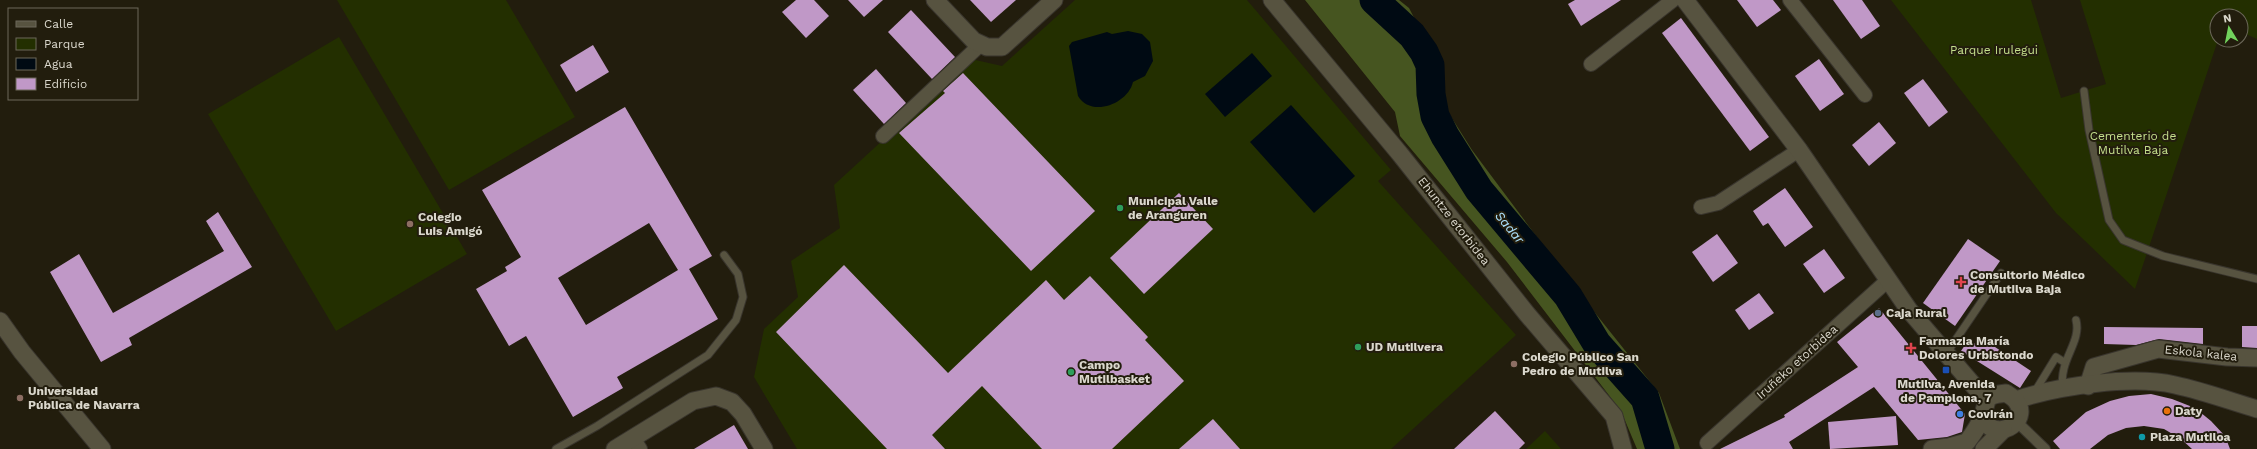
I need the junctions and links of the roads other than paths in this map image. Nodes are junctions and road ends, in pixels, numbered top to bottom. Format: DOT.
graph roads {
  1 [pos="935,0"];
  2 [pos="1054,0"];
  3 [pos="1272,0"];
  4 [pos="1673,0"];
  5 [pos="1685,0"];
  6 [pos="1790,0"];
  7 [pos="984,46"];
  8 [pos="1591,64"];
  9 [pos="2084,91"];
  10 [pos="1864,95"];
  11 [pos="883,136"];
  12 [pos="1799,150"];
  13 [pos="1701,207"];
  14 [pos="724,255"];
  15 [pos="2001,273"];
  16 [pos="2257,279"];
  17 [pos="1887,281"];
  18 [pos="2076,320"];
  19 [pos="0,321"];
  20 [pos="1946,355"];
  21 [pos="2257,358"];
  22 [pos="2064,362"];
  23 [pos="2088,386"];
  24 [pos="2062,389"];
  25 [pos="2033,395"];
  26 [pos="1986,400"];
  27 [pos="2016,400"];
  28 [pos="2257,409"];
  29 [pos="1982,417"];
  30 [pos="2010,426"];
  31 [pos="636,444"];
  32 [pos="1707,444"];
  33 [pos="102,449"];
  34 [pos="556,449"];
  35 [pos="615,449"];
  36 [pos="764,449"];
  37 [pos="1623,449"];
  38 [pos="1932,449"];
  39 [pos="1984,449"];
  40 [pos="2045,449"];
  1 -- 7 [label="street"];
  2 -- 7 [label="street"];
  3 -- 37 [label="street, Ehuntze etorbidea"];
  4 -- 8 [label="street"];
  5 -- 12 [label="street"];
  6 -- 10 [label="street"];
  7 -- 11 [label="street"];
  9 -- 16 [label="lane"];
  12 -- 13 [label="street"];
  12 -- 17 [label="street"];
  14 -- 34 [label="lane"];
  15 -- 20 [label="lane"];
  17 -- 20 [label="street"];
  17 -- 32 [label="street, Iruñeko etorbidea"];
  18 -- 22 [label="lane"];
  19 -- 33 [label="street"];
  20 -- 26 [label="street"];
  21 -- 23 [label="street, Eskola kalea"];
  22 -- 24 [label="lane"];
  22 -- 25 [label="lane"];
  23 -- 24 [label="street"];
  23 -- 28 [label="street"];
  24 -- 25 [label="street"];
  25 -- 27 [label="street"];
  26 -- 27 [label="street"];
  26 -- 29 [label="street"];
  27 -- 30 [label="street"];
  29 -- 30 [label="street"];
  29 -- 38 [label="street"];
  30 -- 39 [label="street"];
  30 -- 40 [label="street"];
  31 -- 35 [label="street"];
  31 -- 36 [label="street"];
}
